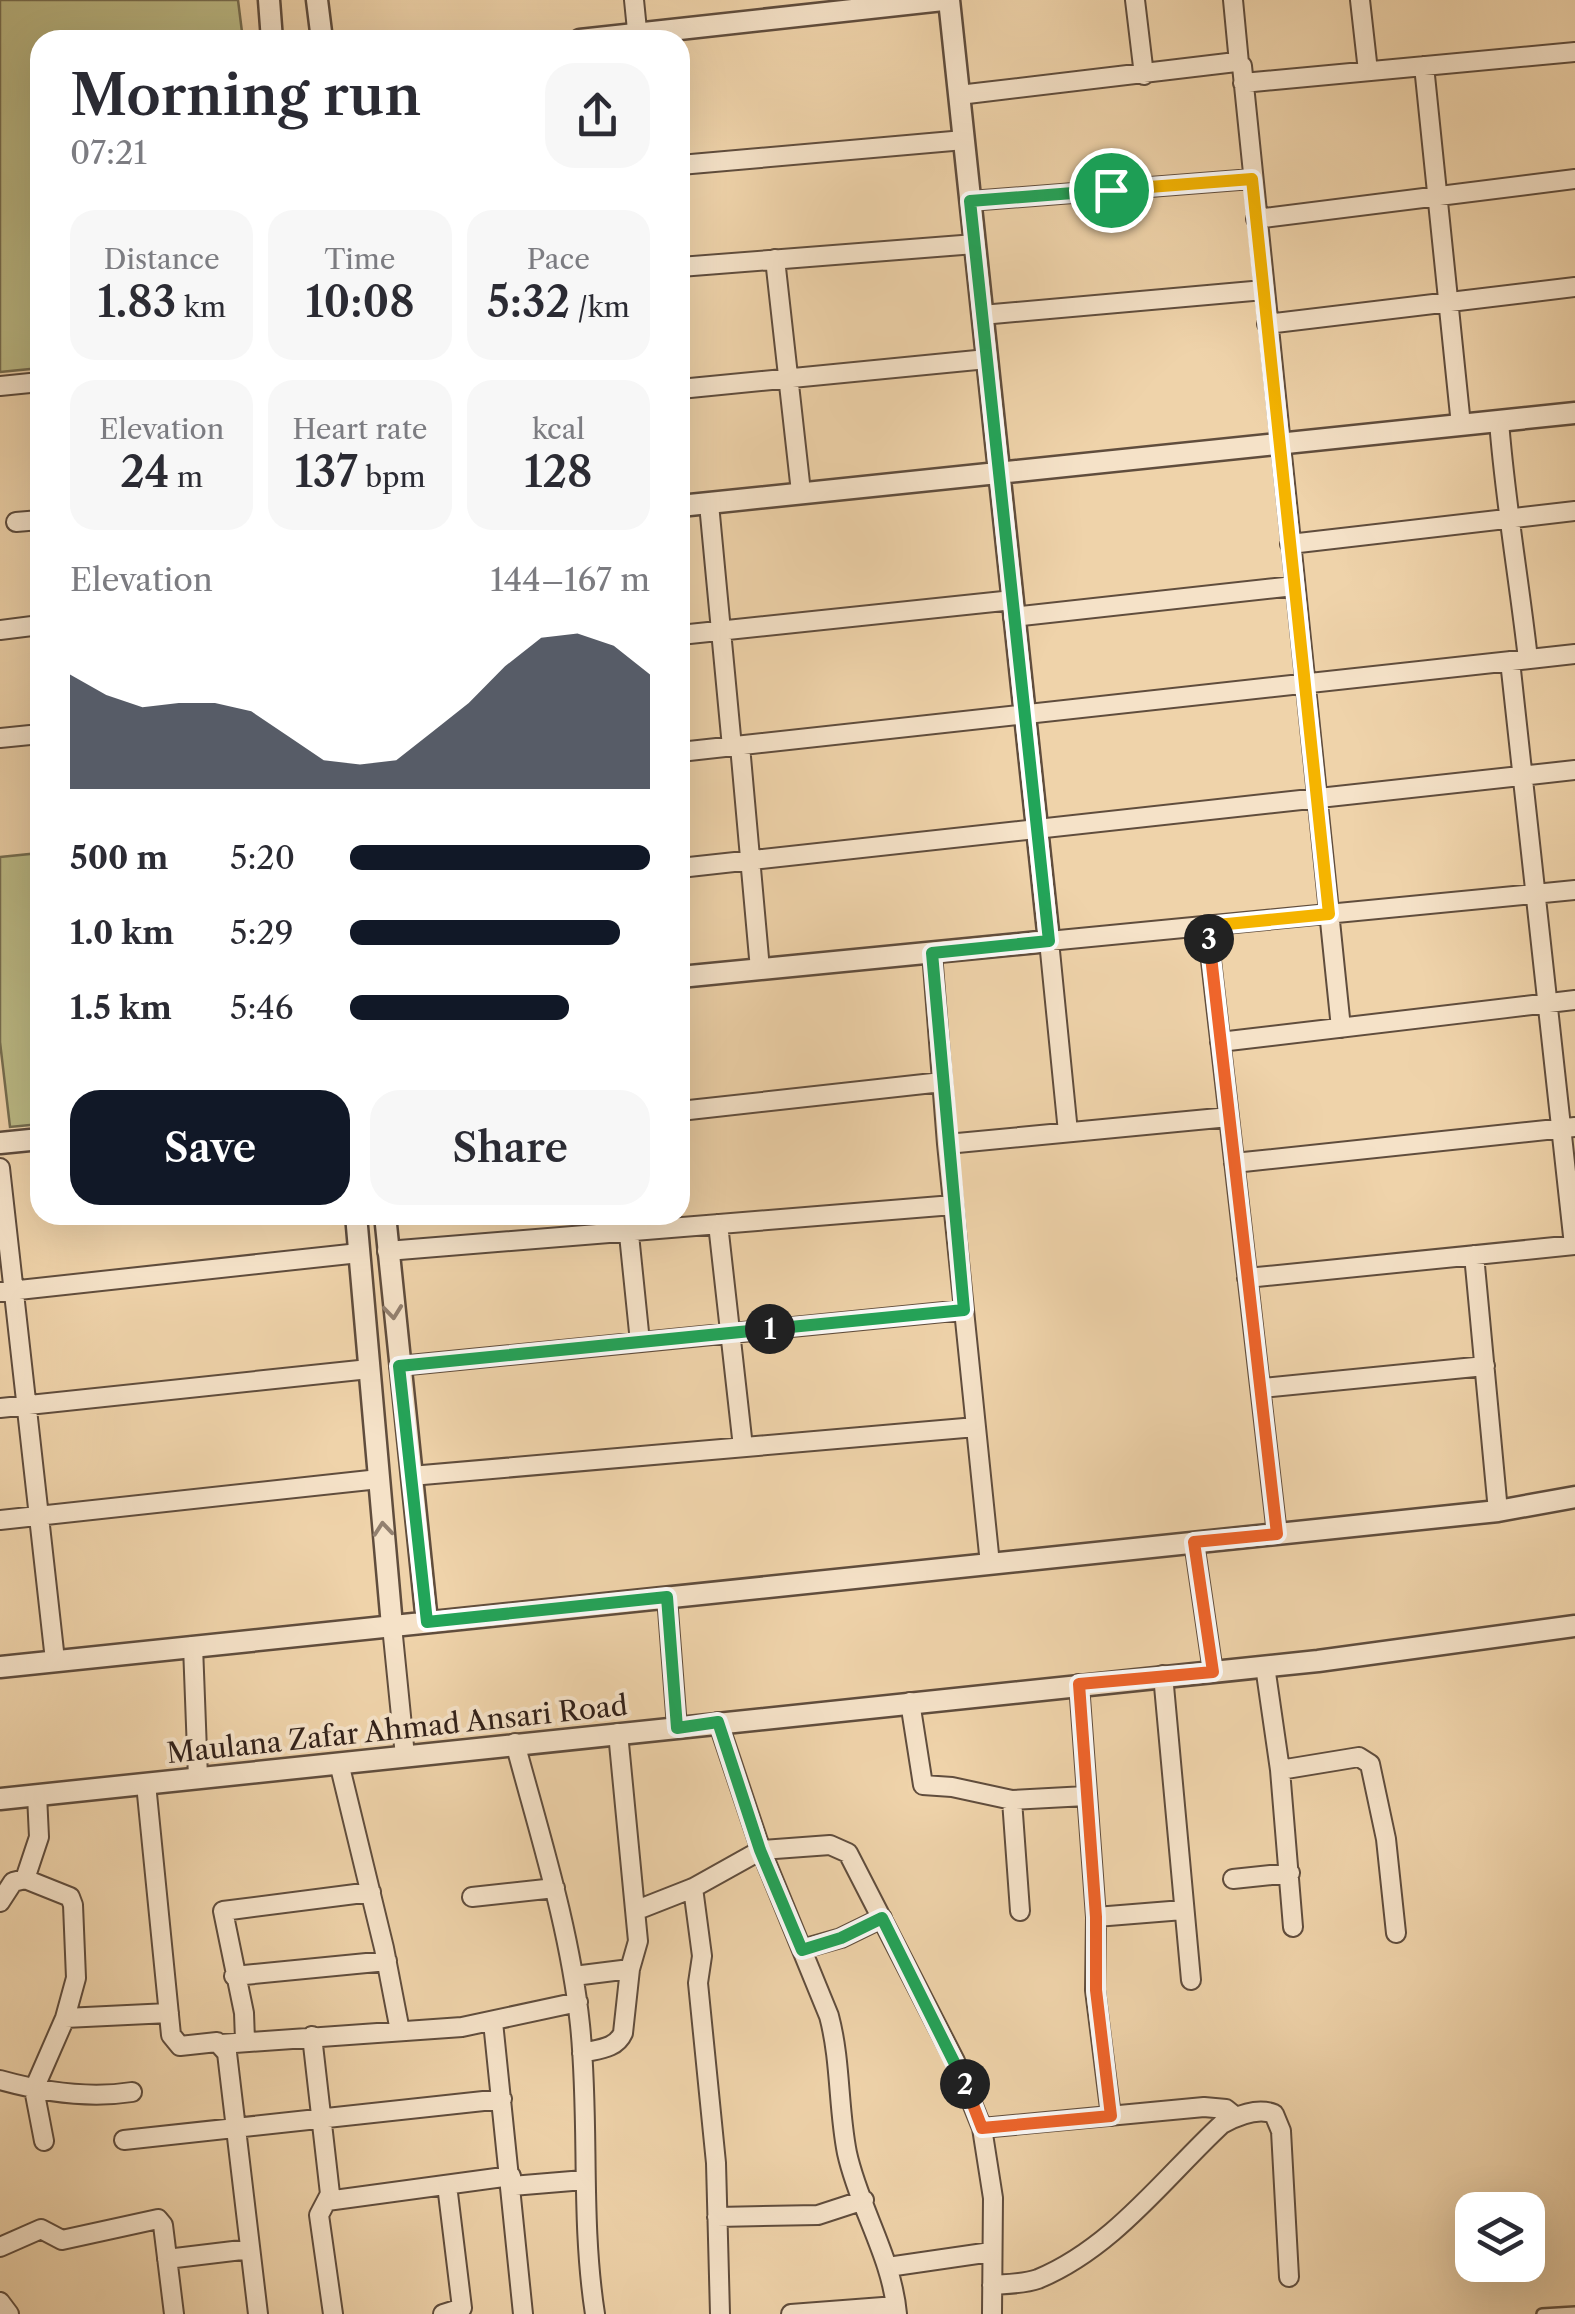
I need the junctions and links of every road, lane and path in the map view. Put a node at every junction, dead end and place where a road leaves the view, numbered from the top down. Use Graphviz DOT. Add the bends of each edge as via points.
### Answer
graph roads {
  1 [pos="269,0"];
  2 [pos="317,0"];
  3 [pos="634,0"];
  4 [pos="946,0"];
  5 [pos="1135,0"];
  6 [pos="1233,0"];
  7 [pos="1360,0"];
  8 [pos="842,6"];
  9 [pos="271,30"];
  10 [pos="321,30"];
  11 [pos="637,30"];
  12 [pos="684,30"];
  13 [pos="1575,52"];
  14 [pos="1240,63"];
  15 [pos="1424,66"];
  16 [pos="1368,71"];
  17 [pos="1144,75"];
  18 [pos="1243,83"];
  19 [pos="960,94"];
  20 [pos="964,140"];
  21 [pos="690,164"];
  22 [pos="1252,179"];
  23 [pos="1575,179"];
  24 [pos="1438,196"];
  25 [pos="970,201"];
  26 [pos="1256,220"];
  27 [pos="975,244"];
  28 [pos="775,260"];
  29 [pos="690,266"];
  30 [pos="1575,287"];
  31 [pos="1264,290"];
  32 [pos="1448,302"];
  33 [pos="982,315"];
  34 [pos="1267,324"];
  35 [pos="987,358"];
  36 [pos="790,378"];
  37 [pos="30,383"];
  38 [pos="0,386"];
  39 [pos="690,388"];
  40 [pos="1575,413"];
  41 [pos="1498,421"];
  42 [pos="1461,425"];
  43 [pos="1280,443"];
  44 [pos="999,472"];
  45 [pos="801,492"];
  46 [pos="709,504"];
  47 [pos="690,505"];
  48 [pos="1575,511"];
  49 [pos="1508,518"];
  50 [pos="30,521"];
  51 [pos="16,522"];
  52 [pos="1290,544"];
  53 [pos="1294,586"];
  54 [pos="1013,608"];
  55 [pos="30,626"];
  56 [pos="0,630"];
  57 [pos="720,631"];
  58 [pos="690,634"];
  59 [pos="1575,654"];
  60 [pos="1519,660"];
  61 [pos="1305,684"];
  62 [pos="1024,714"];
  63 [pos="30,735"];
  64 [pos="0,738"];
  65 [pos="736,746"];
  66 [pos="690,751"];
  67 [pos="1575,770"];
  68 [pos="1522,776"];
  69 [pos="1317,799"];
  70 [pos="1037,829"];
  71 [pos="752,860"];
  72 [pos="690,867"];
  73 [pos="1575,890"];
  74 [pos="1536,894"];
  75 [pos="1329,914"];
  76 [pos="1207,926"];
  77 [pos="1049,941"];
  78 [pos="932,953"];
  79 [pos="760,969"];
  80 [pos="690,976"];
  81 [pos="1575,1000"];
  82 [pos="1548,1004"];
  83 [pos="1341,1028"];
  84 [pos="1220,1042"];
  85 [pos="942,1082"];
  86 [pos="690,1110"];
  87 [pos="1228,1117"];
  88 [pos="1568,1128"];
  89 [pos="1068,1132"];
  90 [pos="30,1140"];
  91 [pos="0,1143"];
  92 [pos="948,1144"];
  93 [pos="1234,1163"];
  94 [pos="0,1168"];
  95 [pos="953,1205"];
  96 [pos="690,1224"];
  97 [pos="718,1224"];
  98 [pos="357,1225"];
  99 [pos="386,1225"];
  100 [pos="611,1225"];
  101 [pos="628,1225"];
  102 [pos="1575,1245"];
  103 [pos="388,1251"];
  104 [pos="359,1253"];
  105 [pos="1474,1255"];
  106 [pos="1248,1278"];
  107 [pos="7,1291"];
  108 [pos="964,1310"];
  109 [pos="728,1334"];
  110 [pos="640,1342"];
  111 [pos="399,1366"];
  112 [pos="1484,1366"];
  113 [pos="369,1368"];
  114 [pos="1262,1388"];
  115 [pos="27,1406"];
  116 [pos="0,1408"];
  117 [pos="976,1427"];
  118 [pos="743,1447"];
  119 [pos="411,1476"];
  120 [pos="379,1479"];
  121 [pos="1575,1497"];
  122 [pos="1498,1511"];
  123 [pos="39,1516"];
  124 [pos="0,1520"];
  125 [pos="1277,1534"];
  126 [pos="1194,1542"];
  127 [pos="990,1564"];
  128 [pos="667,1597"];
  129 [pos="427,1622"];
  130 [pos="392,1626"];
  131 [pos="1575,1626"];
  132 [pos="193,1646"];
  133 [pos="56,1660"];
  134 [pos="0,1666"];
  135 [pos="1265,1666"];
  136 [pos="1213,1672"];
  137 [pos="1163,1675"];
  138 [pos="1079,1684"];
  139 [pos="910,1702"];
  140 [pos="718,1722"];
  141 [pos="677,1728"];
  142 [pos="618,1733"];
  143 [pos="515,1743"];
  144 [pos="405,1756"];
  145 [pos="339,1763"];
  146 [pos="1280,1770"];
  147 [pos="198,1778"];
  148 [pos="146,1784"];
  149 [pos="37,1795"];
  150 [pos="1086,1796"];
  151 [pos="0,1799"];
  152 [pos="1012,1800"];
  153 [pos="760,1850"];
  154 [pos="1290,1873"];
  155 [pos="26,1879"];
  156 [pos="1233,1879"];
  157 [pos="554,1888"];
  158 [pos="693,1888"];
  159 [pos="371,1892"];
  160 [pos="472,1898"];
  161 [pos="0,1902"];
  162 [pos="636,1910"];
  163 [pos="1184,1910"];
  164 [pos="1020,1911"];
  165 [pos="1096,1917"];
  166 [pos="882,1918"];
  167 [pos="1293,1926"];
  168 [pos="1396,1933"];
  169 [pos="802,1950"];
  170 [pos="387,1962"];
  171 [pos="630,1969"];
  172 [pos="234,1976"];
  173 [pos="574,1976"];
  174 [pos="1190,1980"];
  175 [pos="578,2002"];
  176 [pos="169,2013"];
  177 [pos="64,2018"];
  178 [pos="493,2022"];
  179 [pos="400,2031"];
  180 [pos="312,2036"];
  181 [pos="244,2040"];
  182 [pos="221,2044"];
  183 [pos="582,2053"];
  184 [pos="0,2080"];
  185 [pos="34,2090"];
  186 [pos="132,2092"];
  187 [pos="502,2099"];
  188 [pos="1111,2116"];
  189 [pos="1236,2116"];
  190 [pos="321,2117"];
  191 [pos="237,2125"];
  192 [pos="982,2128"];
  193 [pos="124,2140"];
  194 [pos="44,2141"];
  195 [pos="584,2180"];
  196 [pos="511,2181"];
  197 [pos="448,2185"];
  198 [pos="864,2200"];
  199 [pos="328,2201"];
  200 [pos="717,2217"];
  201 [pos="0,2247"];
  202 [pos="250,2249"];
  203 [pos="991,2252"];
  204 [pos="167,2259"];
  205 [pos="888,2267"];
  206 [pos="1289,2276"];
  207 [pos="992,2285"];
  208 [pos="896,2310"];
  209 [pos="466,2311"];
  210 [pos="1575,2312"];
  211 [pos="174,2314"];
  212 [pos="258,2314"];
  213 [pos="333,2314"];
  214 [pos="443,2314"];
  215 [pos="523,2314"];
  216 [pos="595,2314"];
  217 [pos="720,2314"];
  218 [pos="792,2314"];
  219 [pos="992,2314"];
  220 [pos="1542,2314"];
  1 -- 9 [label="street"];
  2 -- 10 [label="street"];
  3 -- 11 [label="street"];
  4 -- 8 [label="street"];
  4 -- 19 [label="street"];
  5 -- 17 [label="street"];
  6 -- 14 [label="street"];
  7 -- 16 [label="street"];
  8 -- 12 [label="street"];
  13 -- 15 [label="street"];
  14 -- 17 [label="street"];
  14 -- 18 [label="street"];
  15 -- 16 [label="street"];
  15 -- 24 [label="street"];
  16 -- 18 [label="street"];
  17 -- 19 [label="street"];
  18 -- 22 [label="street"];
  19 -- 20 [label="street"];
  20 -- 21 [label="street"];
  20 -- 25 [label="street"];
  22 -- 25 [label="street"];
  22 -- 26 [label="street"];
  23 -- 24 [label="street"];
  24 -- 26 [label="street"];
  24 -- 32 [label="street"];
  25 -- 27 [label="street"];
  26 -- 31 [label="street"];
  27 -- 28 [label="street"];
  27 -- 33 [label="street"];
  28 -- 29 [label="street"];
  28 -- 36 [label="street"];
  30 -- 32 [label="street"];
  31 -- 33 [label="street"];
  31 -- 34 [label="street"];
  32 -- 34 [label="street"];
  32 -- 42 [label="street"];
  33 -- 35 [label="street"];
  34 -- 43 [label="street"];
  35 -- 36 [label="street"];
  35 -- 44 [label="street"];
  36 -- 39 [label="street"];
  36 -- 45 [label="street"];
  37 -- 38 [label="street"];
  40 -- 41 [label="street"];
  41 -- 42 [label="street"];
  41 -- 49 [label="street"];
  42 -- 43 [label="street"];
  43 -- 44 [label="street"];
  43 -- 52 [label="street"];
  44 -- 45 [label="street"];
  44 -- 54 [label="street"];
  45 -- 46 [label="street"];
  46 -- 47 [label="street"];
  46 -- 57 [label="street"];
  48 -- 49 [label="street"];
  49 -- 52 [label="street"];
  49 -- 60 [label="street"];
  50 -- 51 [label="street"];
  52 -- 53 [label="street"];
  53 -- 54 [label="street"];
  53 -- 61 [label="street"];
  54 -- 57 [label="street"];
  54 -- 62 [label="street"];
  55 -- 56 [label="street"];
  57 -- 58 [label="street"];
  57 -- 65 [label="street"];
  59 -- 60 [label="street"];
  60 -- 61 [label="street"];
  60 -- 68 [label="street"];
  61 -- 62 [label="street"];
  61 -- 69 [label="street"];
  62 -- 65 [label="street"];
  62 -- 70 [label="street"];
  63 -- 64 [label="street"];
  65 -- 66 [label="street"];
  65 -- 71 [label="street"];
  67 -- 68 [label="street"];
  68 -- 69 [label="street"];
  68 -- 74 [label="street"];
  69 -- 70 [label="street"];
  69 -- 75 [label="street"];
  70 -- 71 [label="street"];
  70 -- 77 [label="street"];
  71 -- 72 [label="street"];
  71 -- 79 [label="street"];
  73 -- 74 [label="street"];
  74 -- 75 [label="street"];
  74 -- 82 [label="street"];
  75 -- 76 [label="street"];
  75 -- 83 [label="street"];
  76 -- 77 [label="street"];
  76 -- 84 [label="street"];
  77 -- 78 [label="street"];
  77 -- 89 [label="street"];
  78 -- 79 [label="street"];
  78 -- 85 [label="street"];
  79 -- 80 [label="street"];
  81 -- 82 [label="street"];
  82 -- 83 [label="street"];
  82 -- 88 [label="street"];
  83 -- 84 [label="street"];
  84 -- 87 [label="street"];
  85 -- 86 [label="street"];
  85 -- 92 [label="street"];
  87 -- 89 [label="street"];
  87 -- 93 [label="street"];
  88 -- 93 [label="street"];
  88 -- 102 [label="street"];
  89 -- 92 [label="street"];
  90 -- 91 [label="street"];
  92 -- 95 [label="street"];
  93 -- 106 [label="street"];
  94 -- 107 [label="street"];
  95 -- 97 [label="street"];
  95 -- 108 [label="street"];
  96 -- 97 [label="street"];
  97 -- 109 [label="street"];
  98 -- 104 [label="street"];
  99 -- 103 [label="street"];
  100 -- 103 [label="street"];
  101 -- 110 [label="street"];
  102 -- 105 [label="street"];
  103 -- 111 [label="street, one-way"];
  104 -- 107 [label="street"];
  104 -- 113 [label="street"];
  105 -- 106 [label="street"];
  105 -- 112 [label="street"];
  106 -- 114 [label="street"];
  107 -- 115 [label="street"];
  108 -- 109 [label="street"];
  108 -- 117 [label="street"];
  109 -- 110 [label="street"];
  109 -- 118 [label="street"];
  110 -- 111 [label="street"];
  111 -- 119 [label="street"];
  112 -- 114 [label="street"];
  112 -- 122 [label="street"];
  113 -- 115 [label="street"];
  113 -- 120 [label="street"];
  114 -- 125 [label="street"];
  115 -- 116 [label="street"];
  115 -- 123 [label="street"];
  117 -- 118 [label="street"];
  117 -- 127 [label="street"];
  118 -- 119 [label="street"];
  119 -- 129 [label="street"];
  120 -- 123 [label="street"];
  130 -- 120 [label="street, one-way"];
  121 -- 122 [label="street"];
  122 -- 125 [label="street"];
  123 -- 124 [label="street"];
  123 -- 133 [label="street"];
  125 -- 126 [label="street"];
  126 -- 127 [label="street"];
  126 -- 136 [label="street"];
  127 -- 128 [label="street"];
  128 -- 129 [label="street"];
  128 -- 141 [label="street"];
  129 -- 130 [label="street"];
  130 -- 132 [label="street"];
  130 -- 144 [label="street"];
  131 -- 135 [label="street, Maulana Zafar Ahmad Ansari Road"];
  132 -- 133 [label="street"];
  132 -- 147 [label="street"];
  133 -- 134 [label="street"];
  135 -- 136 [label="street, Maulana Zafar Ahmad Ansari Road"];
  135 -- 146 [label="street"];
  136 -- 137 [label="street, Maulana Zafar Ahmad Ansari Road"];
  137 -- 138 [label="street, Maulana Zafar Ahmad Ansari Road"];
  137 -- 163 [label="street"];
  138 -- 139 [label="street, Maulana Zafar Ahmad Ansari Road"];
  138 -- 150 [label="street"];
  139 -- 140 [label="street, Maulana Zafar Ahmad Ansari Road"];
  139 -- 152 [label="street" via="923,1785"];
  140 -- 141 [label="street, Maulana Zafar Ahmad Ansari Road"];
  140 -- 153 [label="street"];
  141 -- 142 [label="street, Maulana Zafar Ahmad Ansari Road"];
  142 -- 143 [label="street, Maulana Zafar Ahmad Ansari Road"];
  142 -- 162 [label="street"];
  143 -- 144 [label="street, Maulana Zafar Ahmad Ansari Road"];
  143 -- 157 [label="street"];
  144 -- 145 [label="street, Maulana Zafar Ahmad Ansari Road"];
  145 -- 147 [label="street, Maulana Zafar Ahmad Ansari Road"];
  145 -- 159 [label="street"];
  146 -- 154 [label="street"];
  146 -- 168 [label="street" via="1359,1758 1370,1764"];
  147 -- 148 [label="street, Maulana Zafar Ahmad Ansari Road"];
  148 -- 149 [label="street, Maulana Zafar Ahmad Ansari Road"];
  148 -- 176 [label="street"];
  149 -- 151 [label="street, Maulana Zafar Ahmad Ansari Road"];
  149 -- 155 [label="street" via="39,1837"];
  150 -- 152 [label="street"];
  150 -- 165 [label="street"];
  152 -- 164 [label="street"];
  153 -- 158 [label="street"];
  153 -- 166 [label="street" via="839,1846"];
  153 -- 169 [label="street"];
  154 -- 156 [label="street"];
  154 -- 167 [label="street"];
  155 -- 161 [label="street" via="13,1882"];
  155 -- 177 [label="street" via="72,1900 77,1969"];
  157 -- 160 [label="street"];
  157 -- 173 [label="street"];
  158 -- 162 [label="street"];
  158 -- 200 [label="street"];
  159 -- 170 [label="street"];
  159 -- 172 [label="street" via="223,1911"];
  162 -- 171 [label="street" via="638,1941"];
  163 -- 165 [label="street"];
  163 -- 174 [label="street"];
  165 -- 188 [label="street" via="1096,1990"];
  166 -- 169 [label="street"];
  166 -- 192 [label="street" via="956,2061"];
  169 -- 198 [label="street" via="835,2038 846,2149"];
  170 -- 172 [label="street"];
  170 -- 179 [label="street"];
  171 -- 173 [label="street"];
  171 -- 183 [label="street" via="620,2041"];
  172 -- 181 [label="street"];
  173 -- 175 [label="street"];
  175 -- 178 [label="street"];
  175 -- 183 [label="street"];
  176 -- 177 [label="street"];
  176 -- 182 [label="street" via="176,2044"];
  177 -- 185 [label="street"];
  178 -- 179 [label="street"];
  178 -- 187 [label="street"];
  179 -- 180 [label="street"];
  180 -- 181 [label="street"];
  180 -- 190 [label="street"];
  181 -- 182 [label="street"];
  182 -- 191 [label="street"];
  183 -- 195 [label="street"];
  184 -- 185 [label="street"];
  185 -- 186 [label="street"];
  185 -- 194 [label="street"];
  187 -- 190 [label="street"];
  187 -- 196 [label="street"];
  188 -- 189 [label="street" via="1204,2107"];
  188 -- 192 [label="street"];
  189 -- 206 [label="street" via="1268,2111 1279,2122"];
  189 -- 207 [label="street" via="1132,2216 1078,2256 1038,2279"];
  190 -- 191 [label="street"];
  190 -- 199 [label="street"];
  191 -- 193 [label="street"];
  191 -- 202 [label="street"];
  192 -- 203 [label="street" via="993,2198"];
  195 -- 196 [label="street"];
  195 -- 216 [label="street"];
  196 -- 197 [label="street"];
  196 -- 215 [label="street"];
  197 -- 199 [label="street"];
  197 -- 209 [label="street"];
  198 -- 200 [label="street" via="818,2215"];
  198 -- 205 [label="street"];
  199 -- 213 [label="street" via="319,2215"];
  200 -- 217 [label="street"];
  201 -- 204 [label="street" via="34,2230 62,2240 158,2219"];
  202 -- 204 [label="street"];
  202 -- 212 [label="street"];
  203 -- 205 [label="street"];
  203 -- 207 [label="street"];
  204 -- 211 [label="street"];
  205 -- 208 [label="street"];
  207 -- 219 [label="street"];
  208 -- 218 [label="street"];
  209 -- 214 [label="street"];
  210 -- 220 [label="lane"];
}
